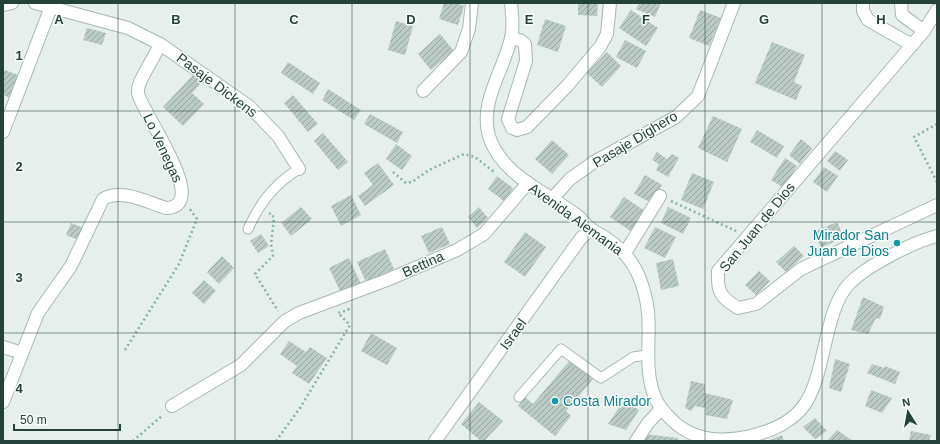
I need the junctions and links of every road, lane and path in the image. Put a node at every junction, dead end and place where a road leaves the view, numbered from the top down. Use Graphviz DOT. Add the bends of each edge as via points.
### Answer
graph roads {
  1 [pos="12,3"];
  2 [pos="35,3"];
  3 [pos="472,3"];
  4 [pos="511,3"];
  5 [pos="610,3"];
  6 [pos="734,3"];
  7 [pos="863,3"];
  8 [pos="901,3"];
  9 [pos="3,5"];
  10 [pos="51,7"];
  11 [pos="937,10"];
  12 [pos="924,31"];
  13 [pos="511,38"];
  14 [pos="160,44"];
  15 [pos="912,44"];
  16 [pos="423,91"];
  17 [pos="937,124"];
  18 [pos="3,132"];
  19 [pos="506,163"];
  20 [pos="299,169"];
  21 [pos="393,172"];
  22 [pos="937,182"];
  23 [pos="527,184"];
  24 [pos="182,196"];
  25 [pos="660,196"];
  26 [pos="552,200"];
  27 [pos="937,205"];
  28 [pos="256,210"];
  29 [pos="591,228"];
  30 [pos="248,229"];
  31 [pos="937,236"];
  32 [pos="747,237"];
  33 [pos="625,253"];
  34 [pos="356,292"];
  35 [pos="272,302"];
  36 [pos="3,347"];
  37 [pos="125,350"];
  38 [pos="22,353"];
  39 [pos="647,355"];
  40 [pos="519,397"];
  41 [pos="3,402"];
  42 [pos="172,406"];
  43 [pos="661,409"];
  44 [pos="133,441"];
  45 [pos="276,441"];
  46 [pos="435,441"];
  47 [pos="636,441"];
  1 -- 9 [label="street"];
  2 -- 10 [label="street"];
  3 -- 16 [label="street" via="469,29 461,52"];
  4 -- 13 [label="street, Avenida Alemania"];
  5 -- 13 [label="street" via="607,34 600,47 527,127 519,130 510,127 508,119 527,53 525,44"];
  6 -- 26 [label="street, Pasaje Dighero" via="698,96 676,117 594,162 570,179"];
  7 -- 15 [label="street" via="863,11 868,20"];
  8 -- 12 [label="street" via="902,15"];
  10 -- 14 [label="street" via="128,28"];
  10 -- 18 [label="street"];
  11 -- 12 [label="street, San Juan de Dios"];
  12 -- 15 [label="street, San Juan de Dios"];
  13 -- 19 [label="street, Avenida Alemania" via="492,90 487,116 489,136"];
  14 -- 20 [label="street, Pasaje Dickens" via="250,108 278,136"];
  14 -- 24 [label="street, Lo Venegas" via="140,83 138,94 175,168 182,187"];
  15 -- 32 [label="street, San Juan de Dios"];
  17 -- 22 [label="path" via="914,137"];
  19 -- 21 [label="path" via="493,171 475,157 464,154 429,170 412,182 406,183"];
  19 -- 23 [label="street, Avenida Alemania"];
  20 -- 28 [label="lane" via="284,178"];
  23 -- 26 [label="street, Avenida Alemania"];
  23 -- 34 [label="street, Bettina" via="484,234 457,250"];
  24 -- 37 [label="path" via="197,219 180,264"];
  24 -- 38 [label="street, Lo Venegas" via="171,208 122,195 112,195 103,199 71,266 38,313"];
  25 -- 32 [label="path"];
  25 -- 33 [label="street"];
  26 -- 29 [label="street, Avenida Alemania"];
  27 -- 32 [label="street, San Juan de Dios" via="801,269 756,304 738,308 724,300 718,287 718,271"];
  28 -- 30 [label="lane"];
  28 -- 35 [label="path" via="263,217 271,213 274,218 271,244 274,256 255,274"];
  29 -- 33 [label="street, Avenida Alemania"];
  29 -- 46 [label="street, Israel" via="581,238"];
  31 -- 43 [label="street, Avenida Alemania" via="899,252 863,272 847,285 837,305 813,390 800,412 783,424 748,437 716,440 702,438 682,429"];
  33 -- 39 [label="street, Avenida Alemania" via="641,280 646,297"];
  34 -- 42 [label="street, Bettina" via="299,313 285,321 241,365"];
  34 -- 45 [label="path" via="348,310 338,313 350,325 300,408"];
  36 -- 38 [label="street"];
  38 -- 41 [label="street, Lo Venegas"];
  39 -- 40 [label="lane" via="633,357 601,378 561,349"];
  39 -- 43 [label="street, Avenida Alemania" via="651,387"];
  42 -- 44 [label="path"];
  43 -- 47 [label="street"];
}
